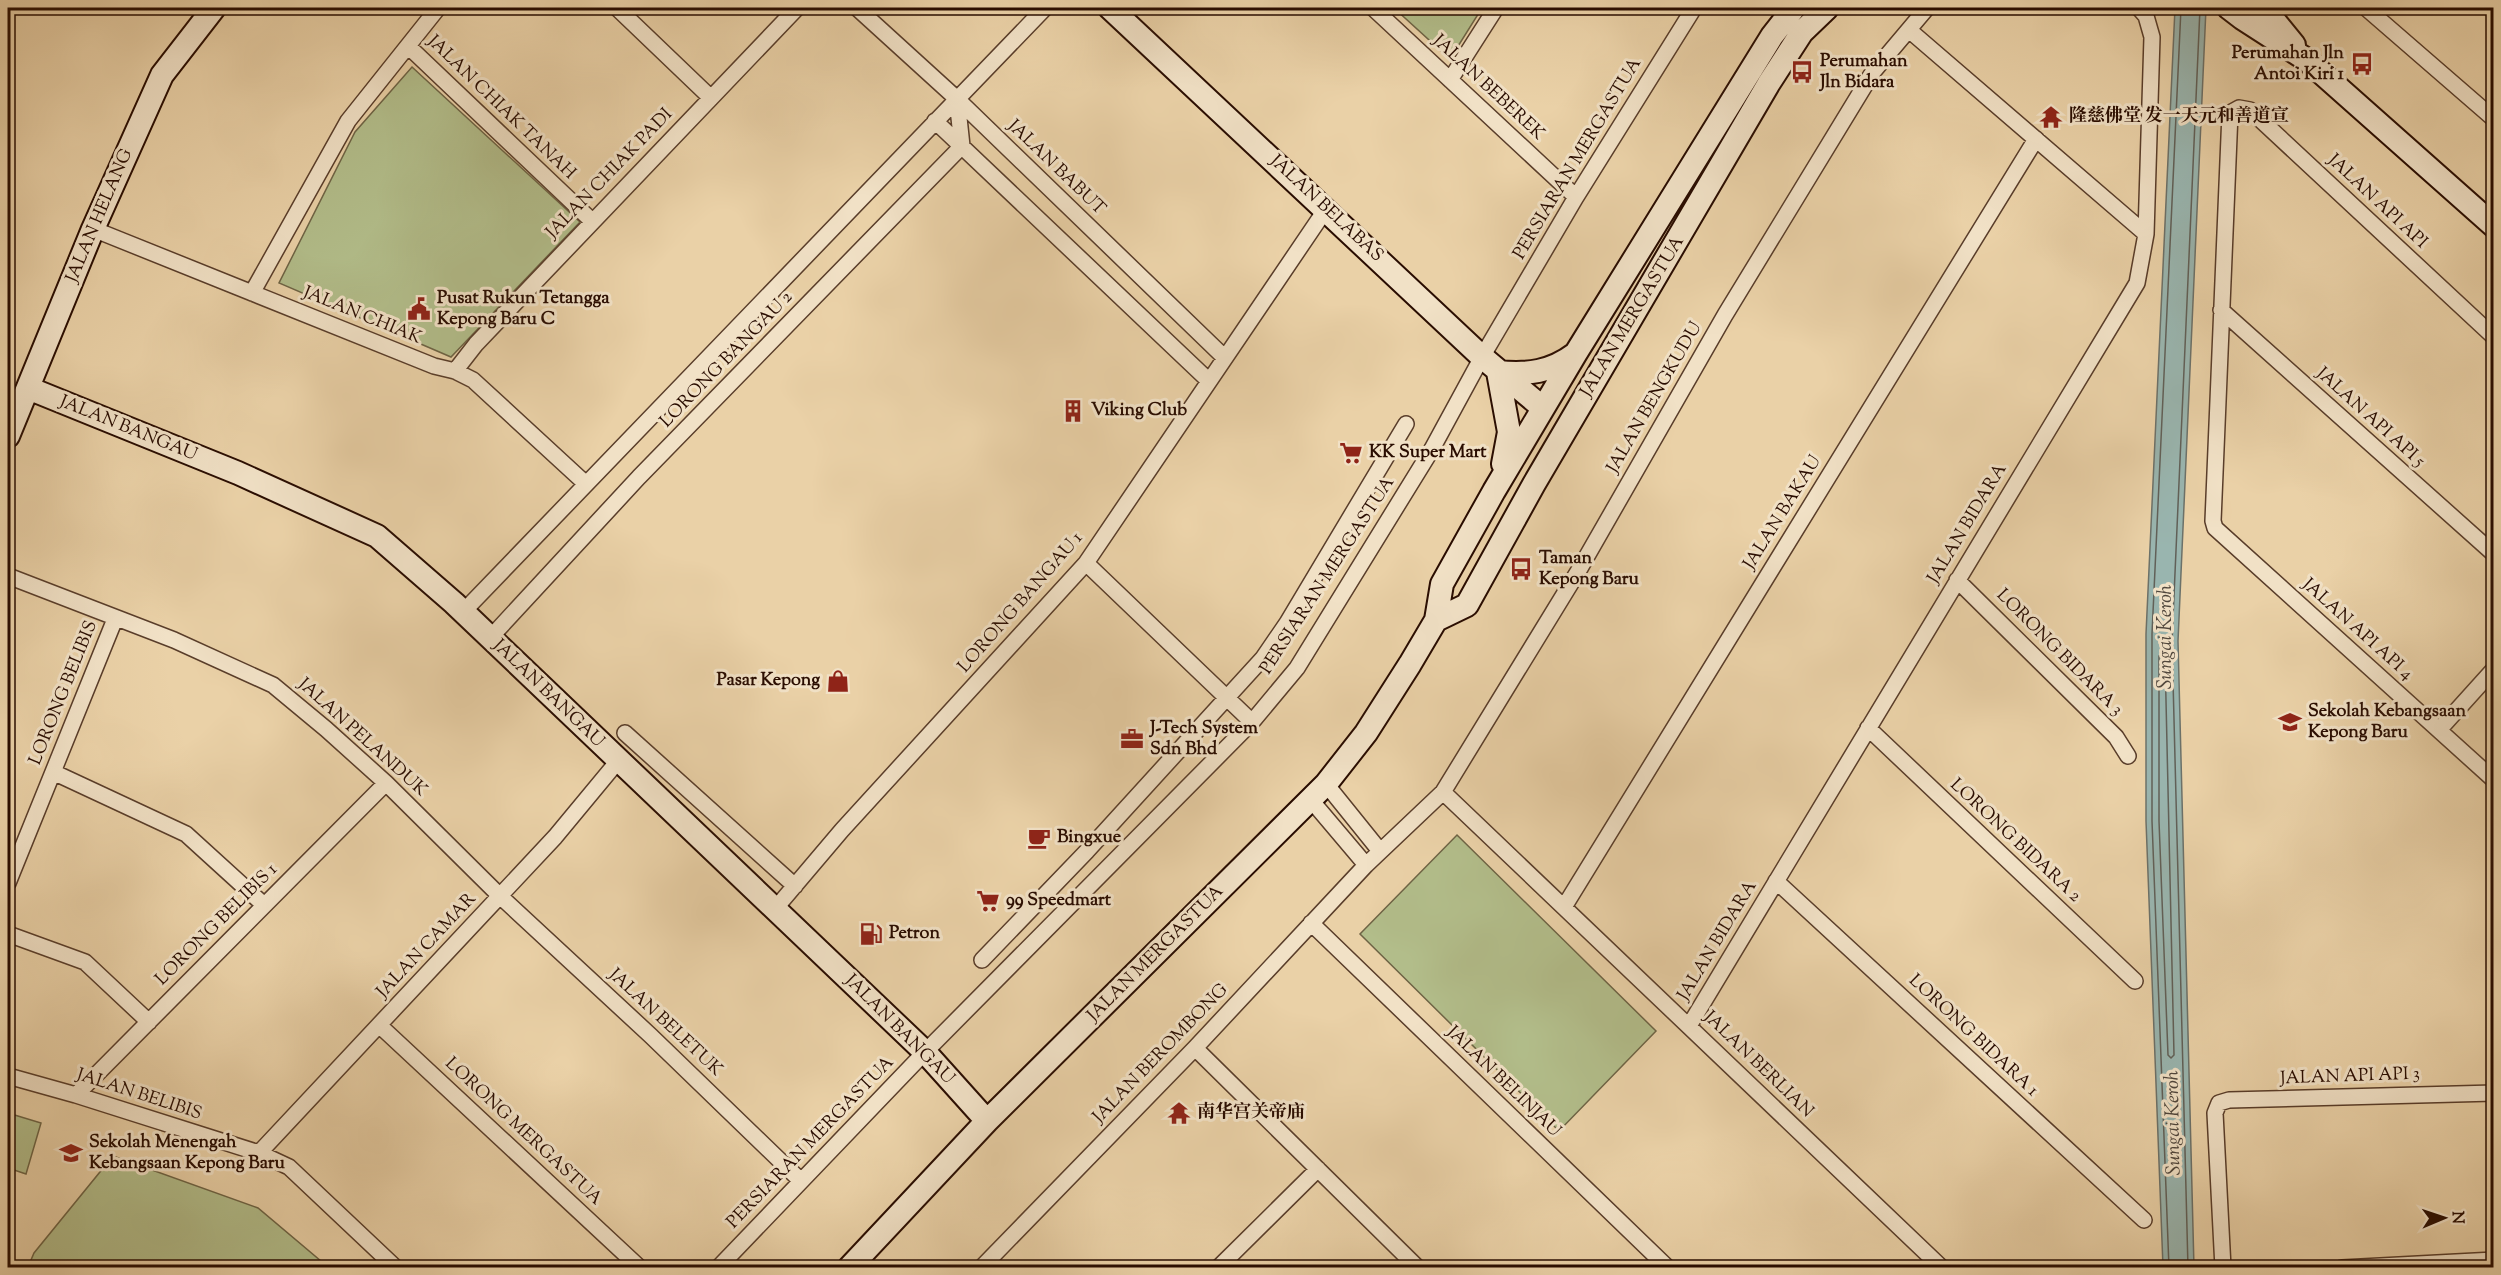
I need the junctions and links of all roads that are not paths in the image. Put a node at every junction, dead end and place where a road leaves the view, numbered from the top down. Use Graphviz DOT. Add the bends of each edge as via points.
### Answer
graph roads {
  1 [pos="214,8"];
  2 [pos="438,8"];
  3 [pos="617,8"];
  4 [pos="797,8"];
  5 [pos="857,8"];
  6 [pos="1044,8"];
  7 [pos="1110,8"];
  8 [pos="1373,8"];
  9 [pos="1496,8"];
  10 [pos="1694,8"];
  11 [pos="1794,8"];
  12 [pos="1827,8"];
  13 [pos="1928,8"];
  14 [pos="2139,8"];
  15 [pos="2264,8"];
  16 [pos="2366,8"];
  17 [pos="2235,13"];
  18 [pos="1909,30"];
  19 [pos="409,47"];
  20 [pos="2307,60"];
  21 [pos="1450,80"];
  22 [pos="711,98"];
  23 [pos="957,99"];
  24 [pos="2493,119"];
  25 [pos="935,121"];
  26 [pos="2036,139"];
  27 [pos="962,146"];
  28 [pos="1576,197"];
  29 [pos="1326,208"];
  30 [pos="592,221"];
  31 [pos="2493,226"];
  32 [pos="93,229"];
  33 [pos="2146,234"];
  34 [pos="252,293"];
  35 [pos="2221,310"];
  36 [pos="2493,337"];
  37 [pos="1576,353"];
  38 [pos="1225,358"];
  39 [pos="1490,364"];
  40 [pos="455,371"];
  41 [pos="1209,381"];
  42 [pos="28,388"];
  43 [pos="1588,392"];
  44 [pos="1543,408"];
  45 [pos="1406,424"];
  46 [pos="8,436"];
  47 [pos="586,484"];
  48 [pos="1534,484"];
  49 [pos="1494,491"];
  50 [pos="2493,554"];
  51 [pos="1086,563"];
  52 [pos="8,576"];
  53 [pos="1958,580"];
  54 [pos="463,612"];
  55 [pos="115,619"];
  56 [pos="1436,620"];
  57 [pos="490,639"];
  58 [pos="2493,669"];
  59 [pos="1228,699"];
  60 [pos="1252,722"];
  61 [pos="1868,728"];
  62 [pos="2439,730"];
  63 [pos="625,733"];
  64 [pos="2128,756"];
  65 [pos="618,761"];
  66 [pos="52,772"];
  67 [pos="2493,780"];
  68 [pos="386,783"];
  69 [pos="1319,792"];
  70 [pos="1443,792"];
  71 [pos="1380,851"];
  72 [pos="1366,865"];
  73 [pos="1776,881"];
  74 [pos="8,883"];
  75 [pos="795,886"];
  76 [pos="500,896"];
  77 [pos="264,905"];
  78 [pos="1564,907"];
  79 [pos="775,909"];
  80 [pos="1311,923"];
  81 [pos="8,934"];
  82 [pos="982,960"];
  83 [pos="2135,981"];
  84 [pos="149,1022"];
  85 [pos="379,1025"];
  86 [pos="1689,1026"];
  87 [pos="1195,1048"];
  88 [pos="925,1052"];
  89 [pos="8,1076"];
  90 [pos="2493,1093"];
  91 [pos="76,1095"];
  92 [pos="987,1121"];
  93 [pos="259,1153"];
  94 [pos="1318,1169"];
  95 [pos="801,1181"];
  96 [pos="2144,1220"];
  97 [pos="2493,1260"];
  98 [pos="396,1268"];
  99 [pos="640,1268"];
  100 [pos="718,1268"];
  101 [pos="849,1268"];
  102 [pos="981,1268"];
  103 [pos="1218,1268"];
  104 [pos="1418,1268"];
  105 [pos="1668,1268"];
  106 [pos="1942,1268"];
  107 [pos="2223,1268"];
  108 [pos="2342,1268"];
  1 -- 32 [label="street, JALAN HELANG" via="162,75"];
  2 -- 19 [label="street"];
  3 -- 22 [label="street"];
  4 -- 22 [label="street, JALAN CHIAK PADI"];
  5 -- 23 [label="street, JALAN BABUT"];
  6 -- 23 [label="street, LORONG BANGAU 2"];
  7 -- 29 [label="street, JALAN BELABAS"];
  8 -- 21 [label="street, JALAN BEBEREK"];
  9 -- 21 [label="street"];
  10 -- 28 [label="street, PERSIARAN MERGASTUA"];
  11 -- 37 [label="street, JALAN MERGASTUA" via="1772,36"];
  12 -- 43 [label="street, JALAN MERGASTUA" via="1802,32 1769,82"];
  13 -- 18 [label="street"];
  14 -- 33 [label="street, JALAN BIDARA" via="2146,16 2152,38"];
  15 -- 20 [label="street"];
  16 -- 24 [label="street"];
  17 -- 20 [label="street"];
  18 -- 26 [label="street"];
  18 -- 70 [label="street, JALAN BENGKUDU" via="1873,72 1725,315 1580,570"];
  19 -- 30 [label="street, JALAN CHIAK TANAH"];
  19 -- 34 [label="street" via="348,121"];
  20 -- 31 [label="street"];
  21 -- 28 [label="street, JALAN BEBEREK"];
  22 -- 30 [label="street, JALAN CHIAK PADI"];
  23 -- 25 [label="street, LORONG BANGAU 2"];
  23 -- 27 [label="street"];
  23 -- 38 [label="street, JALAN BABUT"];
  25 -- 27 [label="street"];
  25 -- 47 [label="street, LORONG BANGAU 2"];
  26 -- 33 [label="street"];
  26 -- 78 [label="street, JALAN BAKAU"];
  27 -- 41 [label="street"];
  27 -- 57 [label="street, LORONG BANGAU 2" via="639,477"];
  28 -- 39 [label="street, PERSIARAN MERGASTUA"];
  29 -- 38 [label="street, LORONG BANGAU 1"];
  29 -- 39 [label="street, JALAN BELABAS"];
  30 -- 40 [label="street, JALAN CHIAK PADI"];
  32 -- 34 [label="street, JALAN CHIAK"];
  32 -- 42 [label="street, JALAN HELANG"];
  33 -- 53 [label="street, JALAN BIDARA" via="2136,283"];
  34 -- 40 [label="street, JALAN CHIAK"];
  35 -- 36 [label="street, JALAN API API" via="2230,113 2240,108 2250,110"];
  35 -- 50 [label="street, JALAN API API 5"];
  35 -- 62 [label="street, JALAN API API 4" via="2213,521 2220,534"];
  37 -- 39 [label="street" via="1537,372 1521,374"];
  37 -- 44 [label="street, JALAN MERGASTUA"];
  38 -- 41 [label="street, LORONG BANGAU 1"];
  39 -- 44 [label="street, JALAN BELABAS"];
  39 -- 49 [label="street" via="1509,432"];
  39 -- 60 [label="street, PERSIARAN MERGASTUA" via="1432,449 1297,668"];
  40 -- 47 [label="street, JALAN CHIAK" via="473,380"];
  41 -- 51 [label="street, LORONG BANGAU 1"];
  42 -- 46 [label="street, JALAN HELANG"];
  42 -- 54 [label="street, JALAN BANGAU" via="238,474 376,536"];
  43 -- 44 [label="street" via="1572,402"];
  43 -- 48 [label="street, JALAN MERGASTUA"];
  44 -- 48 [label="street" via="1544,436"];
  44 -- 49 [label="street, JALAN MERGASTUA"];
  45 -- 59 [label="street" via="1287,623"];
  47 -- 54 [label="street, LORONG BANGAU 2"];
  48 -- 56 [label="street, JALAN MERGASTUA" via="1467,605"];
  49 -- 56 [label="street, JALAN MERGASTUA" via="1442,584"];
  51 -- 59 [label="street"];
  51 -- 75 [label="street, LORONG BANGAU 1"];
  52 -- 55 [label="street, JALAN PELANDUK"];
  53 -- 61 [label="street, JALAN BIDARA"];
  53 -- 64 [label="street, LORONG BIDARA 3" via="2116,737"];
  54 -- 57 [label="street, JALAN BANGAU"];
  55 -- 66 [label="street, LORONG BELIBIS"];
  55 -- 68 [label="street, JALAN PELANDUK" via="174,640 273,685"];
  56 -- 69 [label="street, JALAN MERGASTUA" via="1366,734"];
  57 -- 65 [label="street, JALAN BANGAU"];
  58 -- 62 [label="street"];
  59 -- 60 [label="street"];
  59 -- 82 [label="street"];
  60 -- 88 [label="street, PERSIARAN MERGASTUA"];
  61 -- 73 [label="street, JALAN BIDARA"];
  61 -- 83 [label="street, LORONG BIDARA 2"];
  62 -- 67 [label="street, JALAN API API 4"];
  63 -- 75 [label="street"];
  65 -- 76 [label="street, JALAN CAMAR"];
  65 -- 79 [label="street, JALAN BANGAU"];
  66 -- 74 [label="street, LORONG BELIBIS"];
  66 -- 77 [label="street" via="186,834"];
  68 -- 76 [label="street, JALAN PELANDUK"];
  68 -- 77 [label="street, LORONG BELIBIS 1"];
  69 -- 71 [label="street"];
  69 -- 72 [label="street"];
  69 -- 92 [label="street, JALAN MERGASTUA"];
  70 -- 71 [label="street, JALAN BEROMBONG"];
  70 -- 78 [label="street, JALAN BERLIAN"];
  71 -- 72 [label="street, JALAN BEROMBONG"];
  72 -- 80 [label="street, JALAN BEROMBONG"];
  73 -- 86 [label="street, JALAN BIDARA"];
  73 -- 96 [label="street, LORONG BIDARA 1"];
  75 -- 79 [label="street, LORONG BANGAU 1"];
  76 -- 85 [label="street, JALAN CAMAR"];
  76 -- 95 [label="street, JALAN BELETUK"];
  77 -- 84 [label="street, LORONG BELIBIS 1"];
  78 -- 86 [label="street, JALAN BERLIAN"];
  79 -- 88 [label="street, JALAN BANGAU"];
  80 -- 87 [label="street, JALAN BEROMBONG"];
  80 -- 105 [label="street, JALAN BELINJAU"];
  81 -- 84 [label="street" via="86,962"];
  84 -- 91 [label="street, LORONG BELIBIS 1"];
  85 -- 93 [label="street, JALAN CAMAR"];
  85 -- 99 [label="street, LORONG MERGASTUA"];
  86 -- 106 [label="street, JALAN BERLIAN"];
  87 -- 94 [label="street"];
  87 -- 102 [label="street, JALAN BEROMBONG"];
  88 -- 92 [label="street, JALAN BANGAU"];
  88 -- 95 [label="street, PERSIARAN MERGASTUA"];
  89 -- 91 [label="street, JALAN BELIBIS"];
  90 -- 107 [label="street, JALAN API API 3" via="2229,1100 2219,1104 2215,1113"];
  91 -- 93 [label="street, JALAN BELIBIS"];
  92 -- 101 [label="street, JALAN MERGASTUA"];
  93 -- 98 [label="street, JALAN BELIBIS" via="289,1167"];
  94 -- 103 [label="street"];
  94 -- 104 [label="street"];
  95 -- 100 [label="street, PERSIARAN MERGASTUA"];
  97 -- 108 [label="street"];
}
